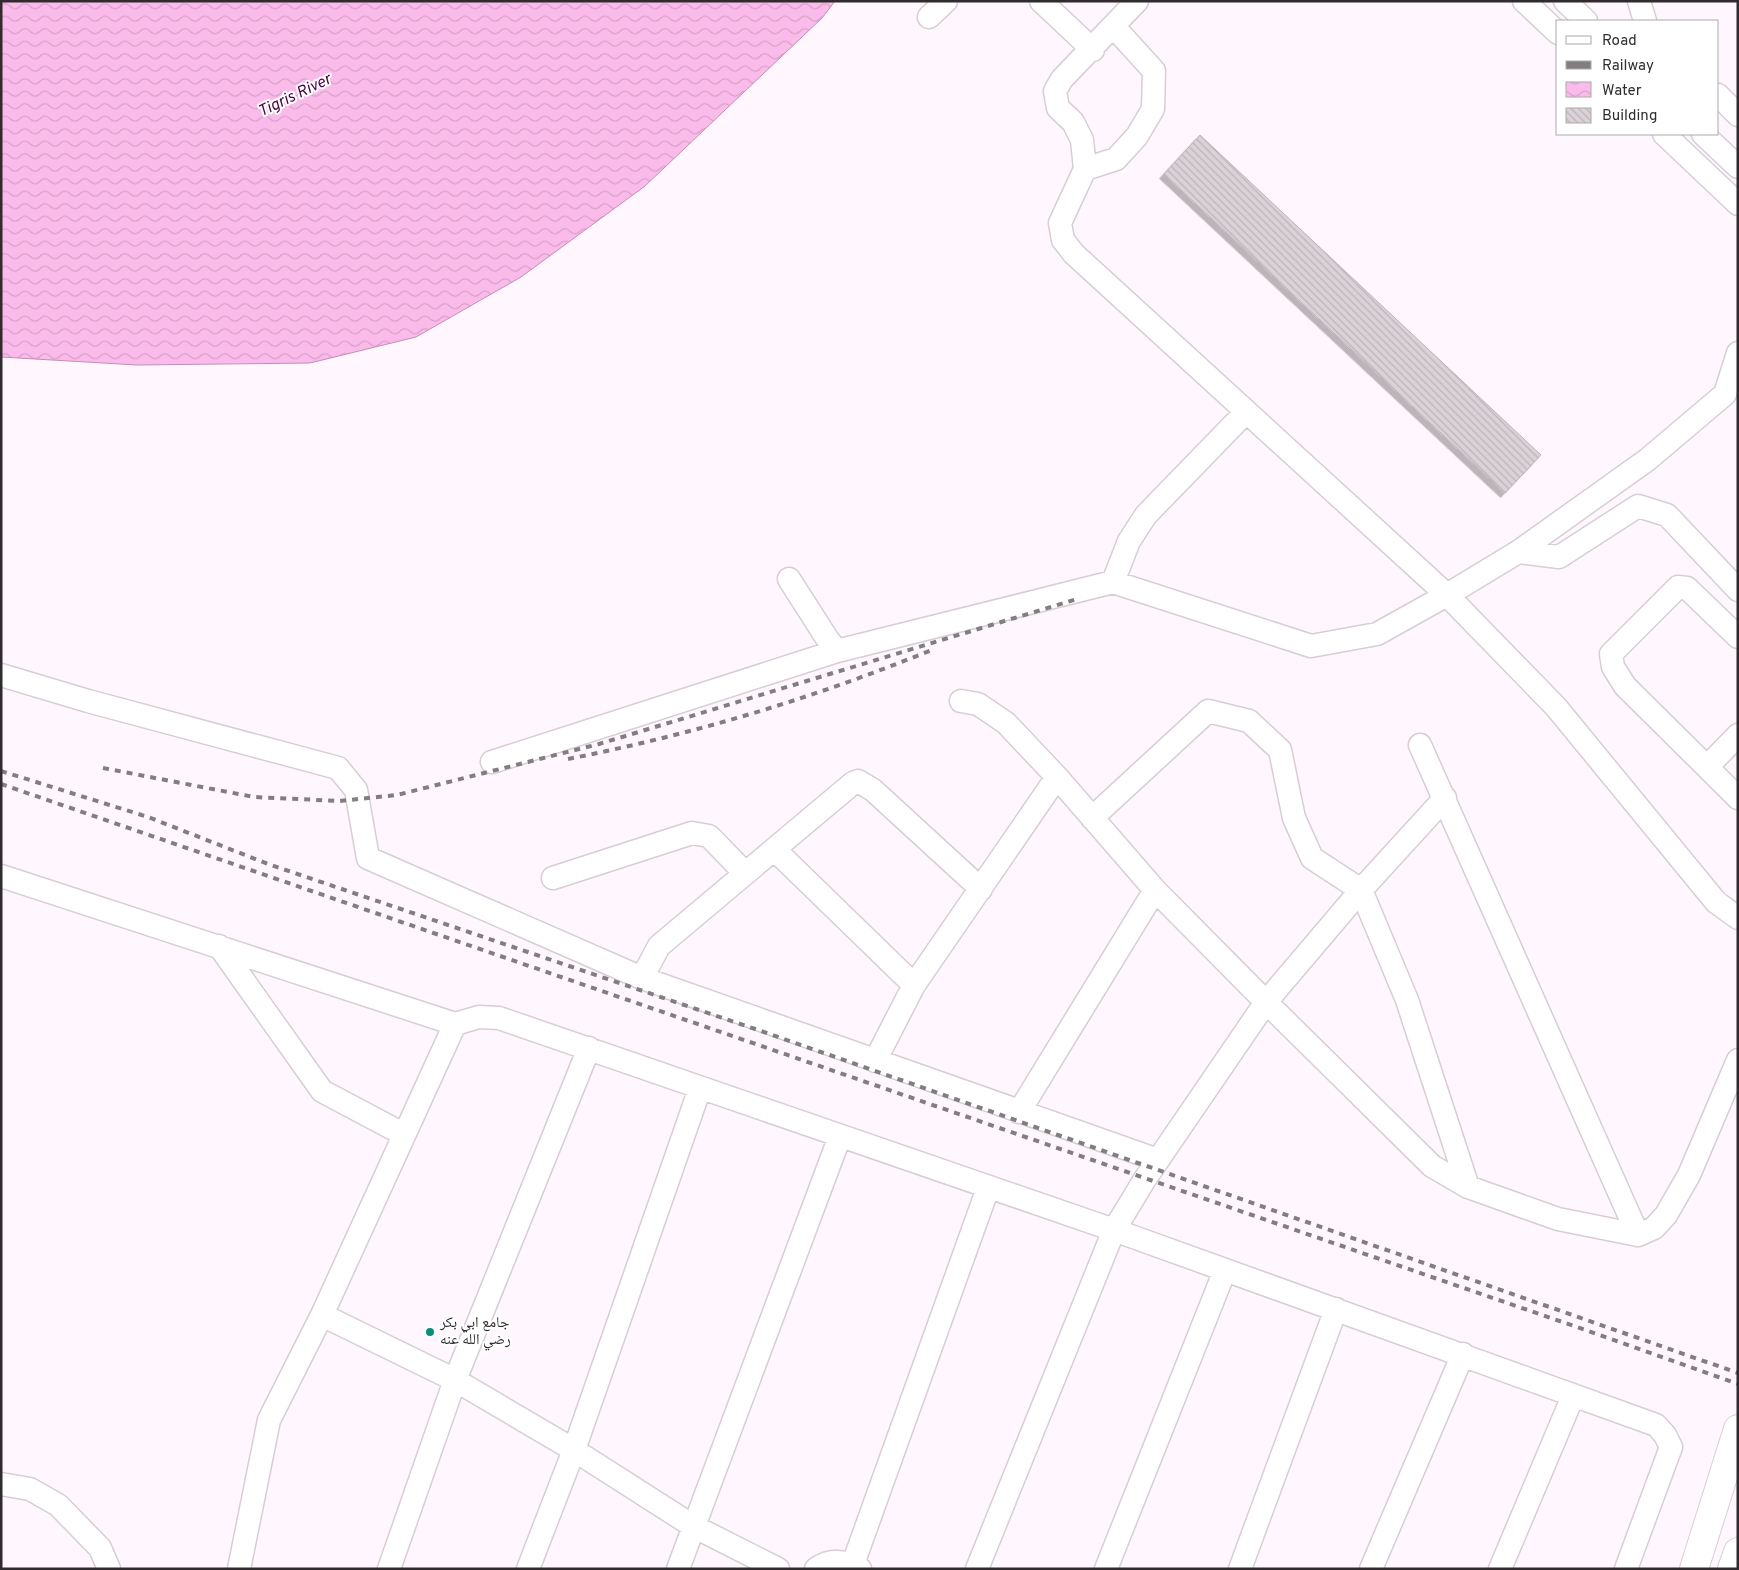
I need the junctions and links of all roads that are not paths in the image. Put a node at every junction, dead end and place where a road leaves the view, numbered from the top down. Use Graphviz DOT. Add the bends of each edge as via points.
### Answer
graph roads {
  1 [pos="946,1"];
  2 [pos="1041,1"];
  3 [pos="1138,1"];
  4 [pos="1524,1"];
  5 [pos="1565,1"];
  6 [pos="1640,1"];
  7 [pos="929,16"];
  8 [pos="1585,20"];
  9 [pos="1646,20"];
  10 [pos="1114,27"];
  11 [pos="1556,31"];
  12 [pos="1093,50"];
  13 [pos="1719,96"];
  14 [pos="1738,115"];
  15 [pos="1665,135"];
  16 [pos="1704,135"];
  17 [pos="1738,167"];
  18 [pos="1085,170"];
  19 [pos="1738,204"];
  20 [pos="1738,353"];
  21 [pos="1246,412"];
  22 [pos="1518,552"];
  23 [pos="789,578"];
  24 [pos="1113,582"];
  25 [pos="1738,590"];
  26 [pos="1447,595"];
  27 [pos="1738,637"];
  28 [pos="837,652"];
  29 [pos="1,675"];
  30 [pos="961,701"];
  31 [pos="1738,735"];
  32 [pos="1420,745"];
  33 [pos="492,762"];
  34 [pos="1707,767"];
  35 [pos="1057,777"];
  36 [pos="1445,798"];
  37 [pos="1738,798"];
  38 [pos="1092,818"];
  39 [pos="775,850"];
  40 [pos="745,873"];
  41 [pos="1,876"];
  42 [pos="553,878"];
  43 [pos="980,889"];
  44 [pos="1155,890"];
  45 [pos="1361,890"];
  46 [pos="1738,918"];
  47 [pos="219,946"];
  48 [pos="642,978"];
  49 [pos="914,985"];
  50 [pos="1266,1002"];
  51 [pos="455,1024"];
  52 [pos="590,1048"];
  53 [pos="1738,1060"];
  54 [pos="875,1061"];
  55 [pos="700,1088"];
  56 [pos="1019,1112"];
  57 [pos="403,1134"];
  58 [pos="840,1136"];
  59 [pos="1158,1160"];
  60 [pos="1468,1187"];
  61 [pos="988,1188"];
  62 [pos="1114,1230"];
  63 [pos="1638,1235"];
  64 [pos="1225,1270"];
  65 [pos="1336,1309"];
  66 [pos="322,1315"];
  67 [pos="1463,1354"];
  68 [pos="454,1380"];
  69 [pos="1573,1396"];
  70 [pos="1737,1432"];
  71 [pos="574,1450"];
  72 [pos="1,1484"];
  73 [pos="693,1526"];
  74 [pos="1738,1552"];
  75 [pos="857,1566"];
  76 [pos="109,1569"];
  77 [pos="239,1569"];
  78 [pos="389,1569"];
  79 [pos="528,1569"];
  80 [pos="678,1569"];
  81 [pos="778,1569"];
  82 [pos="816,1569"];
  83 [pos="977,1569"];
  84 [pos="1106,1569"];
  85 [pos="1240,1569"];
  86 [pos="1371,1569"];
  87 [pos="1500,1569"];
  88 [pos="1626,1569"];
  89 [pos="1694,1569"];
  90 [pos="1732,1569"];
  1 -- 7 [label="street"];
  2 -- 12 [label="street"];
  3 -- 10 [label="street"];
  4 -- 11 [label="street"];
  5 -- 8 [label="street"];
  6 -- 9 [label="street"];
  10 -- 12 [label="street"];
  10 -- 18 [label="street" via="1154,71 1152,109 1137,136 1116,159"];
  12 -- 18 [label="street" via="1062,79 1055,91 1058,108 1073,122 1082,140"];
  13 -- 14 [label="street"];
  15 -- 19 [label="street"];
  16 -- 17 [label="street"];
  18 -- 21 [label="street" via="1060,223 1063,240 1074,254"];
  20 -- 22 [label="street" via="1725,394 1647,460"];
  21 -- 24 [label="street" via="1146,515 1129,541"];
  21 -- 26 [label="street"];
  22 -- 25 [label="street" via="1559,557 1638,506 1667,515"];
  22 -- 26 [label="street"];
  23 -- 28 [label="street"];
  24 -- 26 [label="street" via="1311,646 1377,634"];
  24 -- 28 [label="street"];
  26 -- 46 [label="street" via="1556,708 1716,902"];
  27 -- 34 [label="street" via="1687,588 1678,587 1611,654 1613,667 1625,686"];
  28 -- 33 [label="street"];
  29 -- 48 [label="street" via="338,768 356,790 368,858"];
  30 -- 35 [label="street" via="978,704 1006,723"];
  31 -- 34 [label="street"];
  32 -- 36 [label="street"];
  34 -- 37 [label="street"];
  35 -- 38 [label="street"];
  35 -- 43 [label="street"];
  36 -- 45 [label="street"];
  36 -- 63 [label="street"];
  38 -- 44 [label="street"];
  38 -- 45 [label="street" via="1208,711 1249,722 1280,750 1294,818 1312,858"];
  39 -- 40 [label="street"];
  39 -- 43 [label="street" via="853,783 862,782"];
  39 -- 49 [label="street"];
  40 -- 42 [label="street" via="709,836 692,834"];
  40 -- 48 [label="street" via="659,946"];
  41 -- 47 [label="street"];
  43 -- 49 [label="street"];
  44 -- 50 [label="street"];
  44 -- 56 [label="street"];
  45 -- 50 [label="street"];
  45 -- 60 [label="street" via="1407,1000"];
  47 -- 51 [label="street"];
  47 -- 57 [label="street" via="322,1091"];
  48 -- 54 [label="street"];
  49 -- 54 [label="street"];
  50 -- 59 [label="street"];
  50 -- 60 [label="street" via="1432,1166"];
  51 -- 52 [label="street" via="479,1017 500,1018"];
  51 -- 57 [label="street"];
  52 -- 55 [label="street"];
  52 -- 68 [label="street"];
  53 -- 63 [label="street" via="1689,1175 1666,1215 1654,1228"];
  54 -- 56 [label="street"];
  55 -- 58 [label="street"];
  55 -- 71 [label="street"];
  56 -- 59 [label="street"];
  57 -- 66 [label="street"];
  58 -- 61 [label="street"];
  58 -- 73 [label="street"];
  59 -- 62 [label="street"];
  60 -- 63 [label="street" via="1558,1219"];
  61 -- 62 [label="street"];
  61 -- 75 [label="street"];
  62 -- 64 [label="street"];
  62 -- 83 [label="street"];
  64 -- 65 [label="street"];
  64 -- 84 [label="street"];
  65 -- 67 [label="street"];
  65 -- 85 [label="street"];
  66 -- 68 [label="street"];
  66 -- 77 [label="street" via="269,1420"];
  67 -- 69 [label="street"];
  67 -- 86 [label="street"];
  68 -- 71 [label="street"];
  68 -- 78 [label="street"];
  69 -- 87 [label="street"];
  69 -- 88 [label="street" via="1656,1425 1666,1435 1671,1447"];
  70 -- 89 [label="main road"];
  71 -- 73 [label="street"];
  71 -- 79 [label="street"];
  72 -- 76 [label="street" via="30,1490 58,1506 100,1548"];
  73 -- 80 [label="street"];
  73 -- 81 [label="street"];
  74 -- 90 [label="main road"];
  75 -- 82 [label="street" via="842,1561 830,1562"];
}
